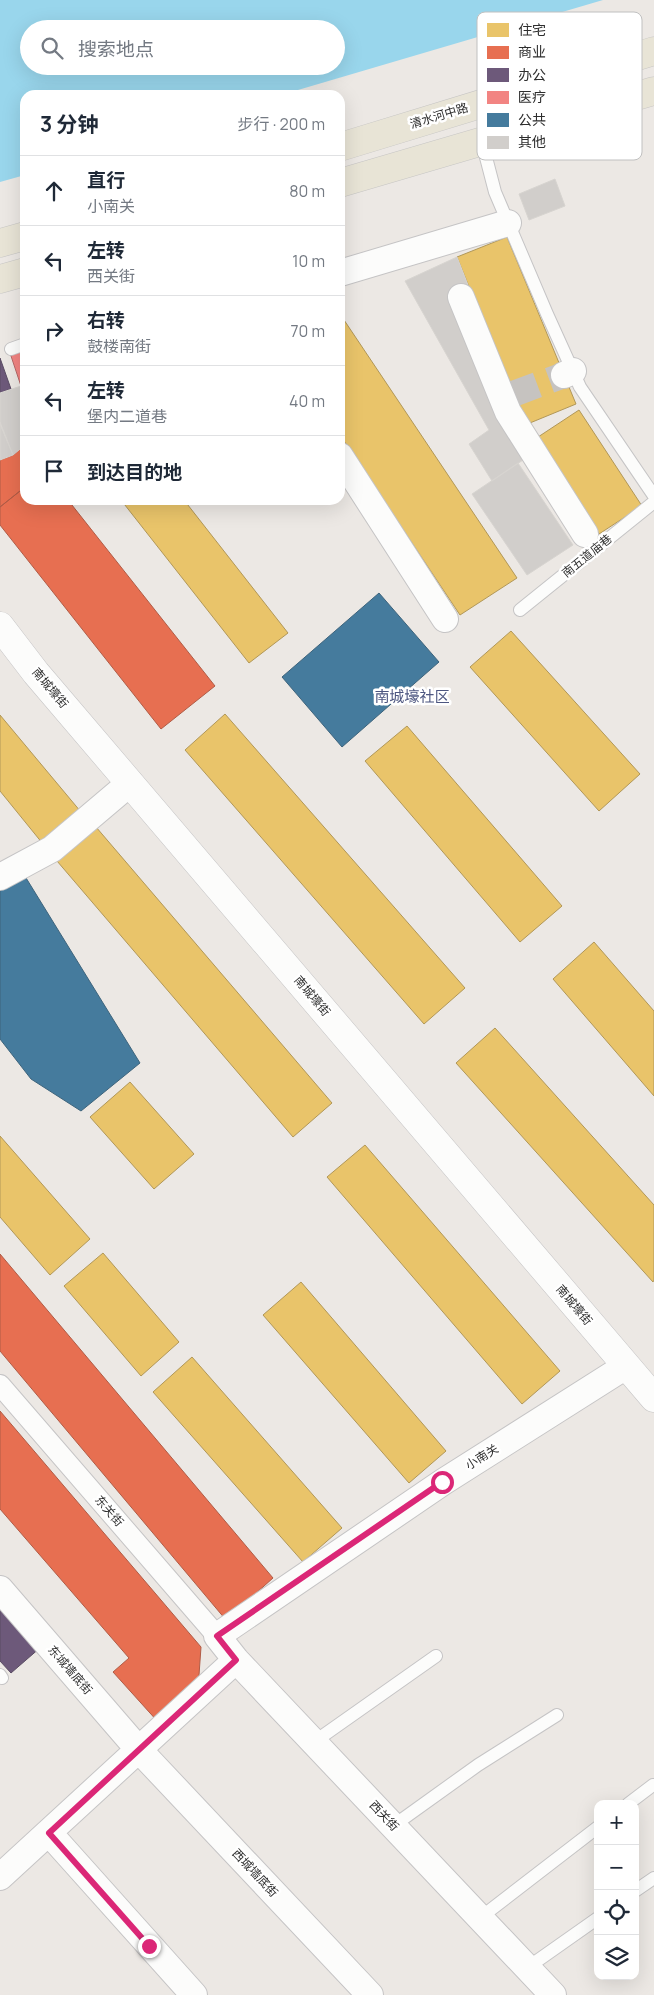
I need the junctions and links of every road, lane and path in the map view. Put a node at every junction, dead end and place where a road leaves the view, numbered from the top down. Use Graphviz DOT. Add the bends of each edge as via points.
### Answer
graph roads {
  1 [pos="654,51"];
  2 [pos="642,55"];
  3 [pos="654,90"];
  4 [pos="642,94"];
  5 [pos="477,105"];
  6 [pos="477,143"];
  7 [pos="345,145"];
  8 [pos="487,160"];
  9 [pos="345,182"];
  10 [pos="508,223"];
  11 [pos="20,237"];
  12 [pos="0,243"];
  13 [pos="345,272"];
  14 [pos="20,273"];
  15 [pos="0,279"];
  16 [pos="461,297"];
  17 [pos="20,346"];
  18 [pos="11,349"];
  19 [pos="345,464"];
  20 [pos="654,496"];
  21 [pos="654,502"];
  22 [pos="585,534"];
  23 [pos="520,610"];
  24 [pos="445,619"];
  25 [pos="0,626"];
  26 [pos="130,783"];
  27 [pos="0,877"];
  28 [pos="626,1366"];
  29 [pos="0,1385"];
  30 [pos="654,1398"];
  31 [pos="0,1589"];
  32 [pos="217,1636"];
  33 [pos="436,1656"];
  34 [pos="236,1660"];
  35 [pos="557,1715"];
  36 [pos="314,1742"];
  37 [pos="139,1750"];
  38 [pos="653,1785"];
  39 [pos="633,1800"];
  40 [pos="393,1826"];
  41 [pos="594,1830"];
  42 [pos="49,1833"];
  43 [pos="0,1878"];
  44 [pos="654,1878"];
  45 [pos="636,1890"];
  46 [pos="480,1918"];
  47 [pos="594,1921"];
  48 [pos="527,1968"];
  49 [pos="194,1995"];
  50 [pos="370,1995"];
  51 [pos="553,1995"];
  1 -- 2 [label="main road, 清水河中路"];
  3 -- 4 [label="main road"];
  5 -- 7 [label="main road, 清水河中路"];
  6 -- 9 [label="main road"];
  8 -- 10 [label="lane"];
  10 -- 13 [label="street"];
  10 -- 20 [label="lane" via="568,373"];
  11 -- 12 [label="main road"];
  14 -- 15 [label="main road"];
  16 -- 22 [label="street" via="507,397 508,412"];
  17 -- 18 [label="lane"];
  19 -- 24 [label="street"];
  21 -- 23 [label="lane, 南五道庙巷"];
  25 -- 26 [label="street, 南城壕街"];
  26 -- 27 [label="street" via="52,849"];
  26 -- 28 [label="street, 南城壕街"];
  28 -- 30 [label="street, 南城壕街"];
  28 -- 32 [label="street, 小南关" via="442,1482"];
  29 -- 32 [label="street, 东关街"];
  31 -- 37 [label="street, 东城墙底街"];
  32 -- 34 [label="street, 西关街"];
  33 -- 36 [label="lane"];
  34 -- 36 [label="street, 西关街"];
  34 -- 37 [label="street"];
  35 -- 40 [label="lane" via="478,1765"];
  36 -- 40 [label="street, 西关街"];
  37 -- 42 [label="street"];
  37 -- 50 [label="street, 西城墙底街"];
  38 -- 39 [label="lane"];
  40 -- 46 [label="street, 西关街"];
  41 -- 46 [label="lane"];
  42 -- 43 [label="street"];
  42 -- 49 [label="street"];
  44 -- 45 [label="lane"];
  46 -- 48 [label="street, 西关街"];
  47 -- 48 [label="lane"];
  48 -- 51 [label="street, 西关街"];
}
